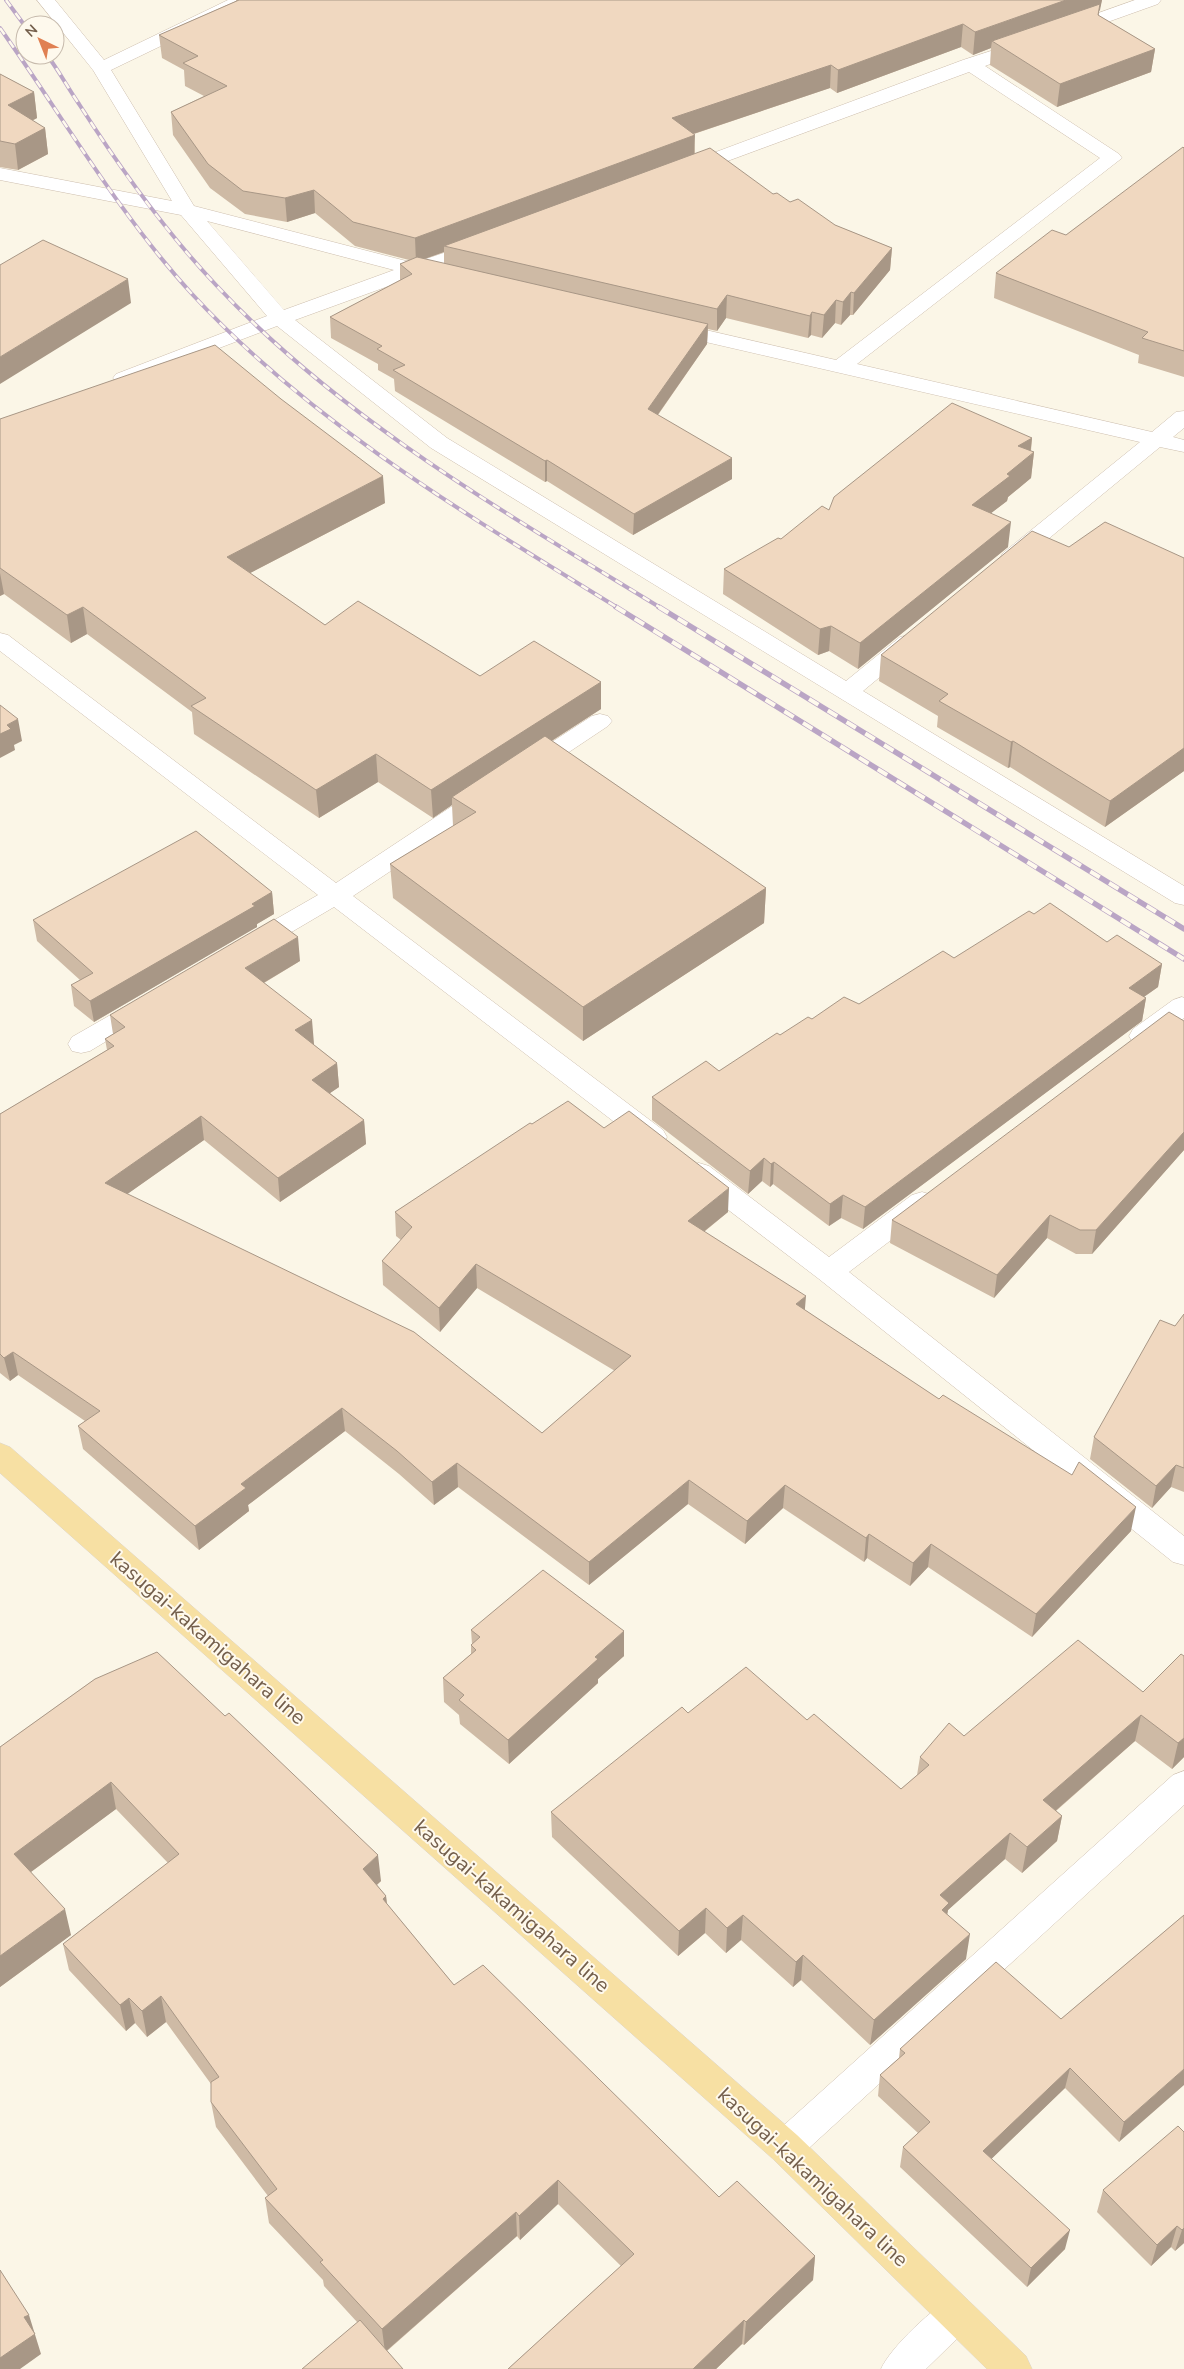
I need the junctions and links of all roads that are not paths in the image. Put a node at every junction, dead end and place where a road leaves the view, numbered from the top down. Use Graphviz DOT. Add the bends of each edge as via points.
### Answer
graph roads {
  1 [pos="46,0"];
  2 [pos="242,0"];
  3 [pos="1138,2"];
  4 [pos="970,64"];
  5 [pos="101,68"];
  6 [pos="0,174"];
  7 [pos="675,174"];
  8 [pos="187,210"];
  9 [pos="500,239"];
  10 [pos="417,270"];
  11 [pos="455,279"];
  12 [pos="280,318"];
  13 [pos="648,323"];
  14 [pos="840,367"];
  15 [pos="109,383"];
  16 [pos="1184,417"];
  17 [pos="1157,440"];
  18 [pos="1184,446"];
  19 [pos="998,569"];
  20 [pos="922,630"];
  21 [pos="0,640"];
  22 [pos="847,692"];
  23 [pos="600,721"];
  24 [pos="336,895"];
  25 [pos="1184,897"];
  26 [pos="234,955"];
  27 [pos="166,994"];
  28 [pos="1184,1008"];
  29 [pos="81,1044"];
  30 [pos="1119,1054"];
  31 [pos="939,1189"];
  32 [pos="829,1272"];
  33 [pos="0,1455"];
  34 [pos="1184,1553"];
  35 [pos="1184,1785"];
  36 [pos="785,2147"];
  37 [pos="956,2314"];
  38 [pos="900,2369"];
  39 [pos="1013,2369"];
  1 -- 5 [label="street"];
  2 -- 5 [label="street"];
  3 -- 4 [label="street"];
  4 -- 7 [label="street"];
  4 -- 14 [label="street" via="1112,158"];
  5 -- 8 [label="street"];
  6 -- 8 [label="street"];
  8 -- 10 [label="street"];
  8 -- 12 [label="street"];
  9 -- 10 [label="street"];
  10 -- 11 [label="street"];
  10 -- 12 [label="street"];
  12 -- 15 [label="street"];
  12 -- 22 [label="street" via="439,442"];
  13 -- 14 [label="street"];
  14 -- 17 [label="street"];
  16 -- 17 [label="street"];
  17 -- 18 [label="street"];
  17 -- 19 [label="street"];
  20 -- 22 [label="street"];
  21 -- 24 [label="street"];
  22 -- 25 [label="street"];
  23 -- 24 [label="street"];
  24 -- 26 [label="street"];
  24 -- 32 [label="street"];
  27 -- 29 [label="street"];
  28 -- 30 [label="street" via="1182,1006"];
  31 -- 32 [label="street"];
  32 -- 34 [label="street"];
  33 -- 36 [label="main road, kasugai-kakamigahara line"];
  35 -- 36 [label="street"];
  36 -- 37 [label="main road, kasugai-kakamigahara line"];
  37 -- 38 [label="street"];
  37 -- 39 [label="main road, kasugai-kakamigahara line"];
}
